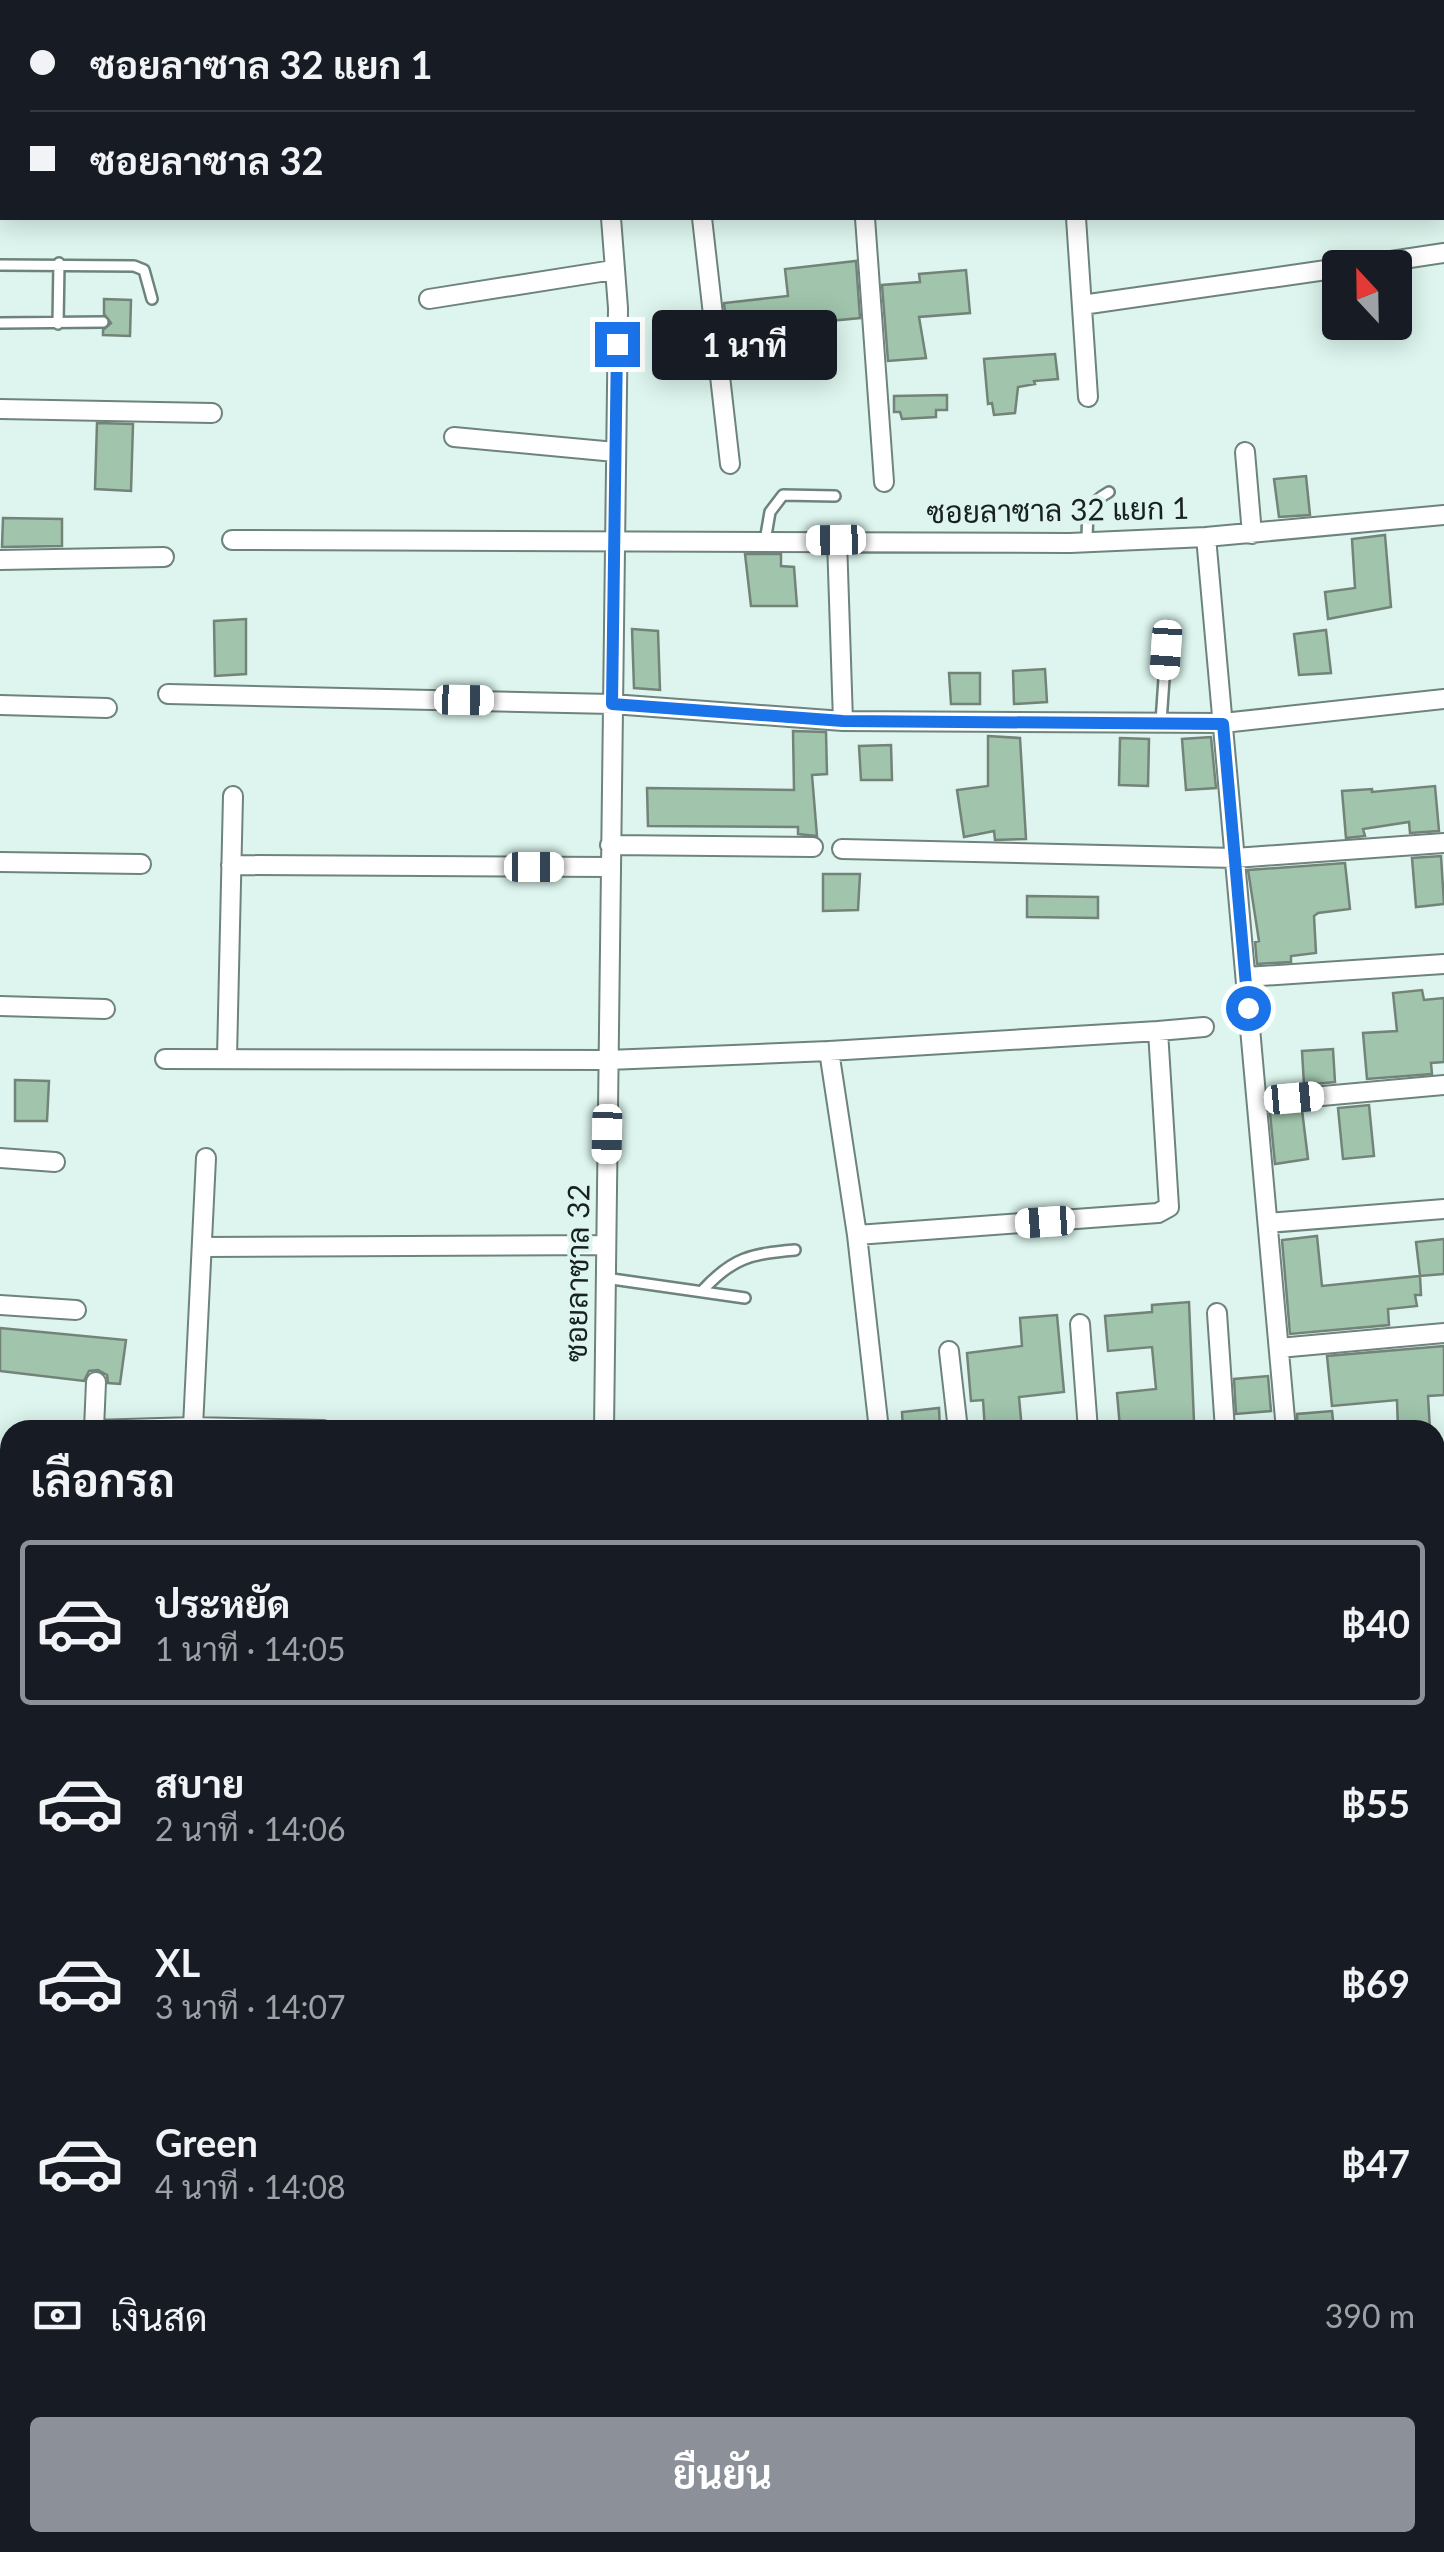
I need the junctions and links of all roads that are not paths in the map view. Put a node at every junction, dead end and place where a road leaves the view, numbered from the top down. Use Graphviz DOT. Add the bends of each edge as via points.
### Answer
graph roads {
  1 [pos="611,220"];
  2 [pos="702,220"];
  3 [pos="865,220"];
  4 [pos="1076,220"];
  5 [pos="1444,253"];
  6 [pos="1412,258"];
  7 [pos="59,264"];
  8 [pos="0,265"];
  9 [pos="613,270"];
  10 [pos="1322,271"];
  11 [pos="152,299"];
  12 [pos="429,299"];
  13 [pos="1082,304"];
  14 [pos="103,322"];
  15 [pos="0,323"];
  16 [pos="58,324"];
  17 [pos="1088,397"];
  18 [pos="0,409"];
  19 [pos="212,414"];
  20 [pos="454,437"];
  21 [pos="615,452"];
  22 [pos="1245,452"];
  23 [pos="730,464"];
  24 [pos="884,482"];
  25 [pos="1109,492"];
  26 [pos="834,496"];
  27 [pos="1444,515"];
  28 [pos="1252,534"];
  29 [pos="1206,536"];
  30 [pos="232,540"];
  31 [pos="836,540"];
  32 [pos="765,541"];
  33 [pos="613,542"];
  34 [pos="1087,542"];
  35 [pos="164,557"];
  36 [pos="0,560"];
  37 [pos="1166,650"];
  38 [pos="168,694"];
  39 [pos="1444,700"];
  40 [pos="612,704"];
  41 [pos="0,705"];
  42 [pos="107,708"];
  43 [pos="843,721"];
  44 [pos="1161,723"];
  45 [pos="1223,724"];
  46 [pos="233,796"];
  47 [pos="1444,843"];
  48 [pos="610,845"];
  49 [pos="813,848"];
  50 [pos="842,849"];
  51 [pos="1235,858"];
  52 [pos="0,862"];
  53 [pos="142,864"];
  54 [pos="231,865"];
  55 [pos="610,867"];
  56 [pos="1444,964"];
  57 [pos="1246,977"];
  58 [pos="0,1006"];
  59 [pos="105,1009"];
  60 [pos="1204,1027"];
  61 [pos="1158,1030"];
  62 [pos="829,1051"];
  63 [pos="227,1057"];
  64 [pos="165,1059"];
  65 [pos="608,1060"];
  66 [pos="1444,1085"];
  67 [pos="1257,1102"];
  68 [pos="0,1158"];
  69 [pos="206,1158"];
  70 [pos="56,1162"];
  71 [pos="1444,1209"];
  72 [pos="1268,1223"];
  73 [pos="856,1236"];
  74 [pos="606,1246"];
  75 [pos="202,1247"];
  76 [pos="796,1250"];
  77 [pos="605,1278"];
  78 [pos="702,1290"];
  79 [pos="745,1298"];
  80 [pos="0,1305"];
  81 [pos="76,1310"];
  82 [pos="1217,1313"];
  83 [pos="1080,1324"];
  84 [pos="1444,1333"];
  85 [pos="1279,1348"];
  86 [pos="949,1352"];
  87 [pos="96,1382"];
  88 [pos="94,1420"];
  89 [pos="193,1420"];
  90 [pos="604,1420"];
  91 [pos="878,1420"];
  92 [pos="957,1420"];
  93 [pos="1087,1420"];
  94 [pos="1223,1420"];
  95 [pos="1285,1420"];
  1 -- 9 [label="street, ซอยลาซาล 32"];
  2 -- 23 [label="street"];
  3 -- 24 [label="street"];
  4 -- 13 [label="street"];
  5 -- 6 [label="street"];
  7 -- 8 [label="lane"];
  7 -- 11 [label="lane" via="134,266 144,270"];
  7 -- 16 [label="lane"];
  9 -- 12 [label="street"];
  9 -- 21 [label="street, ซอยลาซาล 32"];
  10 -- 13 [label="street"];
  13 -- 17 [label="street"];
  14 -- 16 [label="lane"];
  15 -- 16 [label="lane"];
  18 -- 19 [label="street"];
  20 -- 21 [label="street"];
  21 -- 33 [label="street, ซอยลาซาล 32"];
  22 -- 28 [label="street"];
  25 -- 34 [label="lane" via="1092,501"];
  26 -- 32 [label="lane" via="783,496 770,512"];
  27 -- 28 [label="street"];
  28 -- 29 [label="street"];
  29 -- 34 [label="street, ซอยลาซาล 32 แยก 1"];
  29 -- 45 [label="street, ซอยลาซาล 32 แยก 1"];
  30 -- 33 [label="street, ซอยลาซาล 32 แยก 1"];
  31 -- 32 [label="street, ซอยลาซาล 32 แยก 1"];
  31 -- 34 [label="street, ซอยลาซาล 32 แยก 1"];
  31 -- 43 [label="street"];
  32 -- 33 [label="street, ซอยลาซาล 32 แยก 1"];
  33 -- 40 [label="street, ซอยลาซาล 32"];
  35 -- 36 [label="street"];
  37 -- 44 [label="lane"];
  38 -- 40 [label="street"];
  39 -- 45 [label="street"];
  40 -- 43 [label="street"];
  40 -- 48 [label="street, ซอยลาซาล 32"];
  41 -- 42 [label="street"];
  43 -- 44 [label="street"];
  44 -- 45 [label="street"];
  45 -- 51 [label="street, ซอยลาซาล 32 แยก 1"];
  46 -- 54 [label="street"];
  47 -- 51 [label="street"];
  48 -- 49 [label="street"];
  48 -- 55 [label="street, ซอยลาซาล 32"];
  50 -- 51 [label="street"];
  51 -- 57 [label="street, ซอยลาซาล 32 แยก 1"];
  52 -- 53 [label="street"];
  54 -- 55 [label="street"];
  54 -- 63 [label="street"];
  55 -- 65 [label="street, ซอยลาซาล 32"];
  56 -- 57 [label="street"];
  57 -- 67 [label="street, ซอยลาซาล 32 แยก 1"];
  58 -- 59 [label="street"];
  60 -- 61 [label="street"];
  61 -- 62 [label="street"];
  61 -- 73 [label="street" via="1169,1207"];
  62 -- 65 [label="street"];
  62 -- 73 [label="street"];
  63 -- 64 [label="street"];
  63 -- 65 [label="street"];
  65 -- 74 [label="street, ซอยลาซาล 32"];
  66 -- 67 [label="street"];
  67 -- 72 [label="street, ซอยลาซาล 32 แยก 1"];
  68 -- 70 [label="street"];
  69 -- 75 [label="street"];
  71 -- 72 [label="street"];
  72 -- 85 [label="street, ซอยลาซาล 32 แยก 1"];
  73 -- 91 [label="street"];
  74 -- 75 [label="street"];
  74 -- 77 [label="street, ซอยลาซาล 32"];
  75 -- 89 [label="street"];
  76 -- 78 [label="lane" via="732,1263"];
  77 -- 78 [label="lane"];
  77 -- 90 [label="street, ซอยลาซาล 32"];
  78 -- 79 [label="lane"];
  80 -- 81 [label="street"];
  82 -- 94 [label="street"];
  83 -- 93 [label="street"];
  84 -- 85 [label="street"];
  85 -- 95 [label="street, ซอยลาซาล 32 แยก 1"];
  86 -- 92 [label="street"];
  87 -- 88 [label="street"];
}
